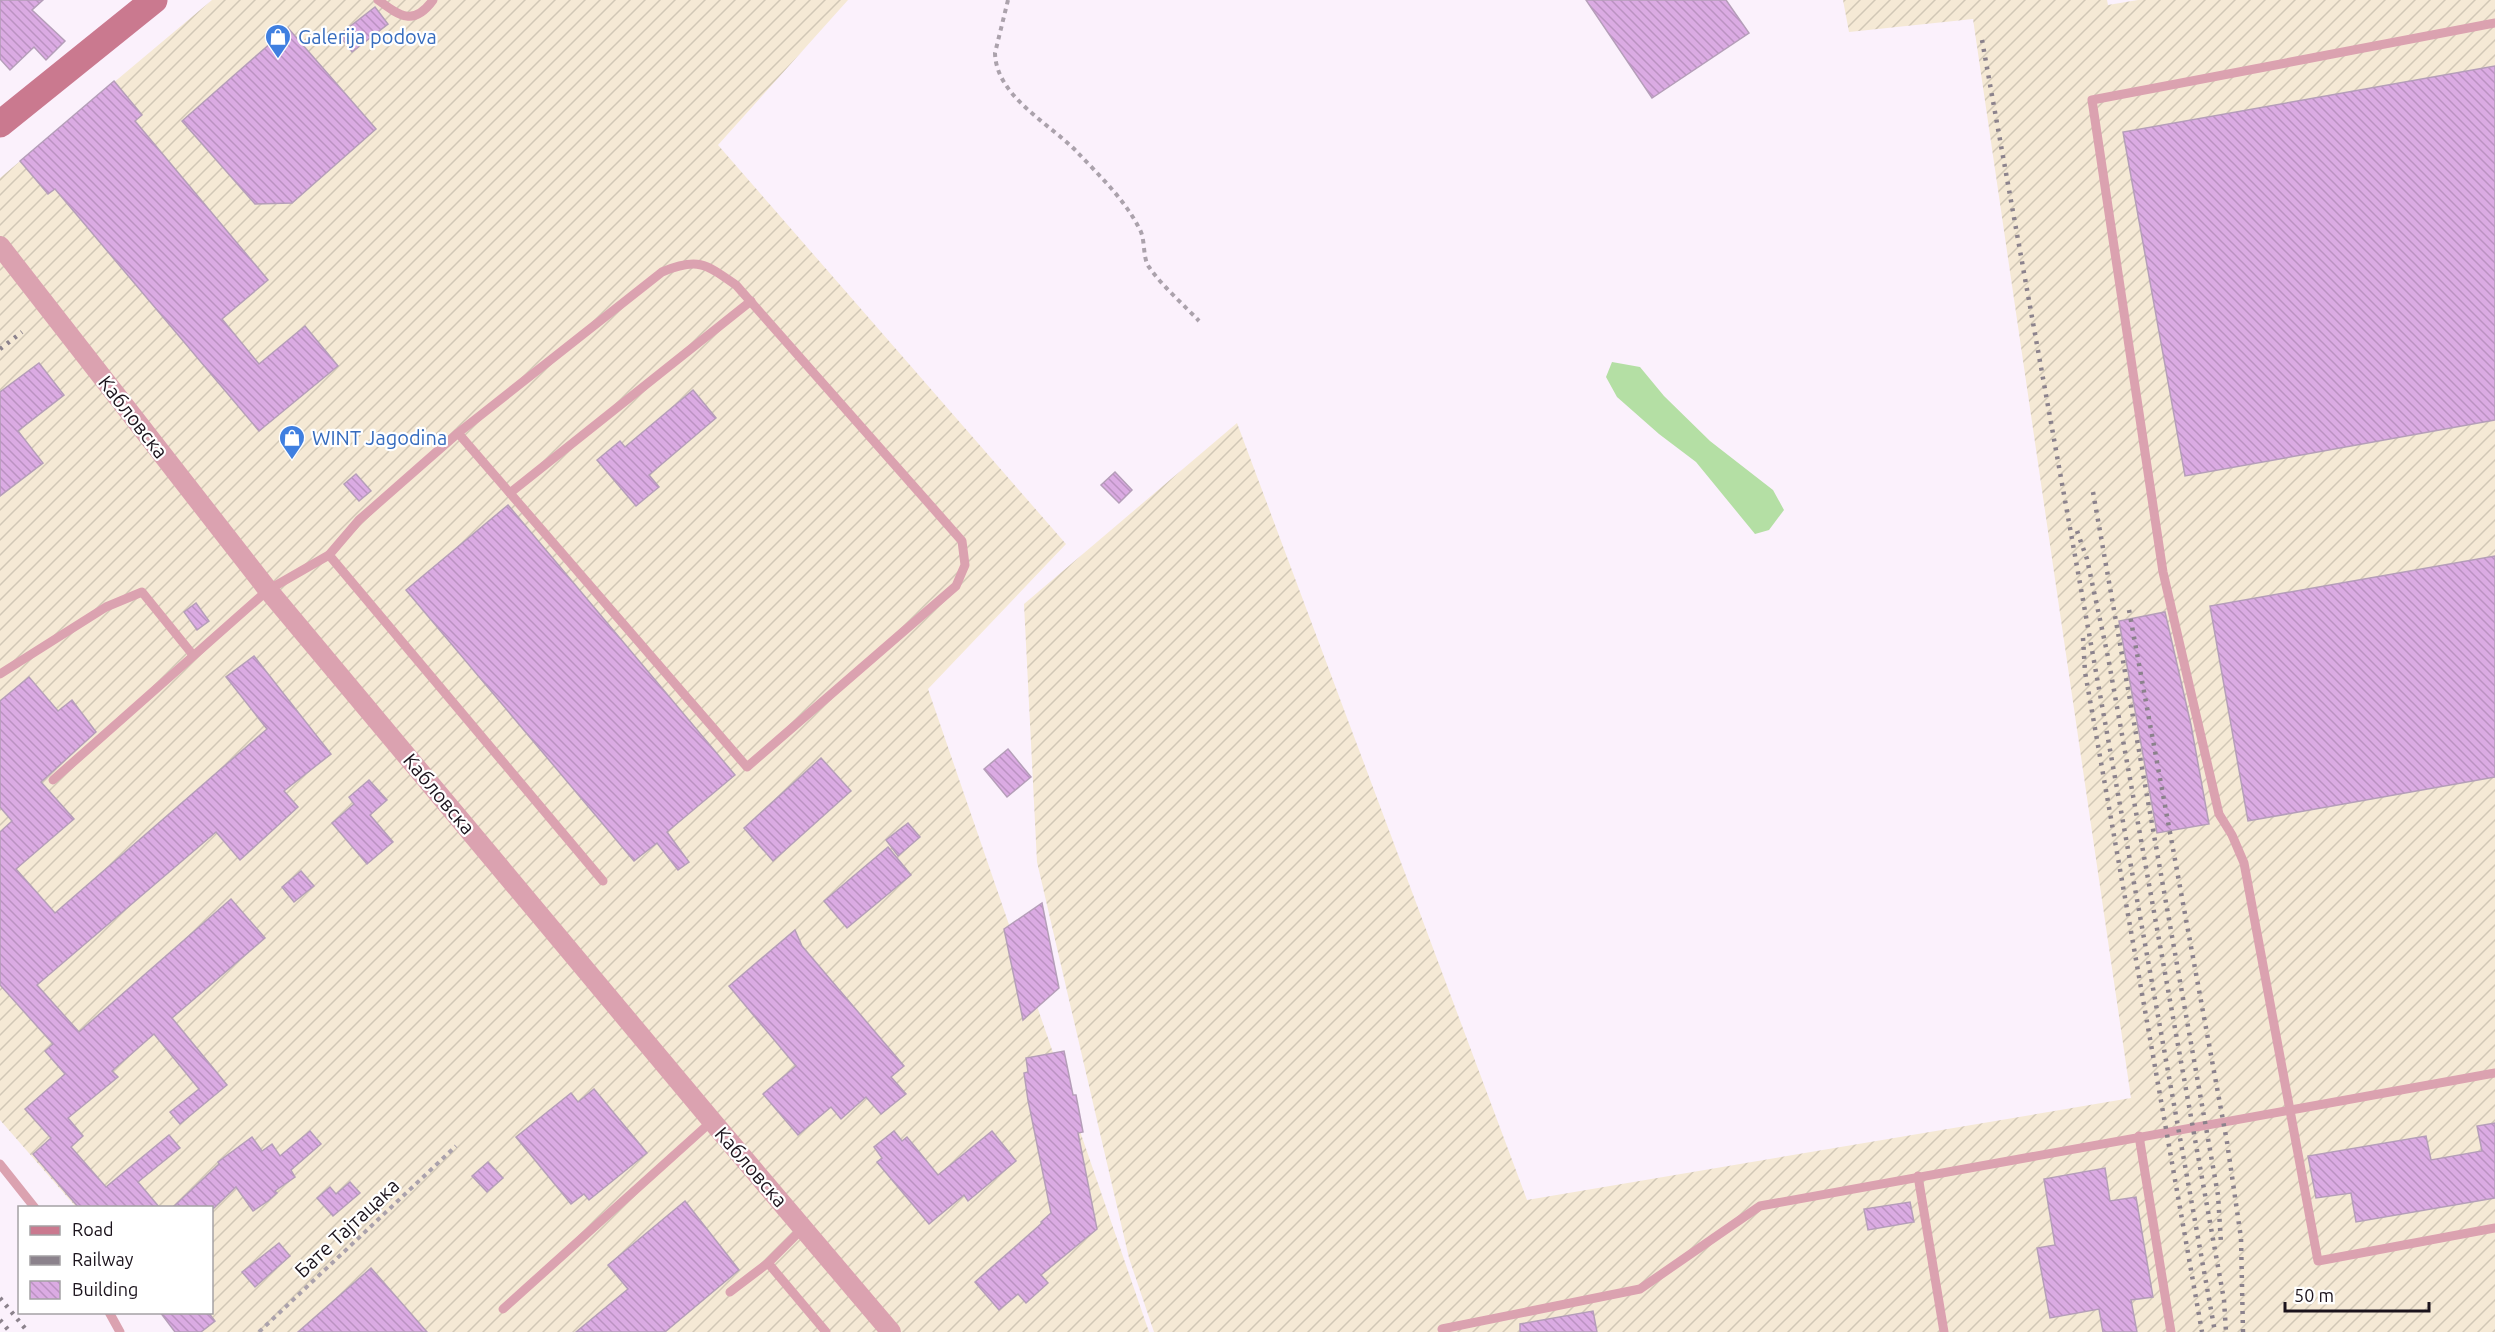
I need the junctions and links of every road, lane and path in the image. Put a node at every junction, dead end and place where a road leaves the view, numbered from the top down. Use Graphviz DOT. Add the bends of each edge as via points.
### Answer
graph roads {
  1 [pos="154,0"];
  2 [pos="378,0"];
  3 [pos="433,0"];
  4 [pos="1008,0"];
  5 [pos="2495,23"];
  6 [pos="0,124"];
  7 [pos="0,246"];
  8 [pos="751,302"];
  9 [pos="1200,321"];
  10 [pos="458,434"];
  11 [pos="510,493"];
  12 [pos="329,555"];
  13 [pos="268,590"];
  14 [pos="193,655"];
  15 [pos="0,674"];
  16 [pos="53,780"];
  17 [pos="603,880"];
  18 [pos="2495,1074"];
  19 [pos="2290,1109"];
  20 [pos="712,1121"];
  21 [pos="2139,1136"];
  22 [pos="456,1146"];
  23 [pos="0,1164"];
  24 [pos="1918,1176"];
  25 [pos="33,1206"];
  26 [pos="804,1227"];
  27 [pos="2495,1228"];
  28 [pos="768,1263"];
  29 [pos="730,1292"];
  30 [pos="503,1309"];
  31 [pos="110,1314"];
  32 [pos="1442,1329"];
  33 [pos="120,1332"];
  34 [pos="259,1332"];
  35 [pos="826,1332"];
  36 [pos="891,1332"];
  37 [pos="1944,1332"];
  38 [pos="2171,1332"];
  1 -- 6 [label="main road"];
  2 -- 3 [label="lane" via="405,17 425,11"];
  4 -- 9 [label="path" via="995,54 1000,77 1010,92 1077,151 1117,196 1140,228 1147,265"];
  5 -- 19 [label="lane" via="2092,100 2163,572 2219,814 2244,863"];
  7 -- 13 [label="street, Кабловска"];
  8 -- 10 [label="lane" via="736,285 709,266 683,263 662,272"];
  8 -- 11 [label="lane"];
  8 -- 11 [label="lane" via="962,541 965,565 956,586 747,767"];
  10 -- 11 [label="lane"];
  10 -- 12 [label="lane" via="359,520"];
  12 -- 13 [label="lane"];
  12 -- 17 [label="lane"];
  13 -- 14 [label="lane"];
  13 -- 20 [label="street, Кабловска"];
  14 -- 15 [label="lane" via="142,592 106,607"];
  14 -- 16 [label="lane"];
  18 -- 19 [label="lane"];
  19 -- 21 [label="lane"];
  19 -- 27 [label="lane" via="2318,1261"];
  20 -- 26 [label="street, Кабловска"];
  20 -- 30 [label="lane"];
  21 -- 24 [label="lane"];
  21 -- 38 [label="lane"];
  22 -- 34 [label="path, Бате Тајтацака"];
  23 -- 25 [label="lane"];
  24 -- 32 [label="lane" via="1760,1206 1640,1288"];
  24 -- 37 [label="lane"];
  26 -- 28 [label="lane"];
  26 -- 36 [label="street, Кабловска"];
  28 -- 29 [label="lane"];
  28 -- 35 [label="lane"];
  31 -- 33 [label="lane"];
}
